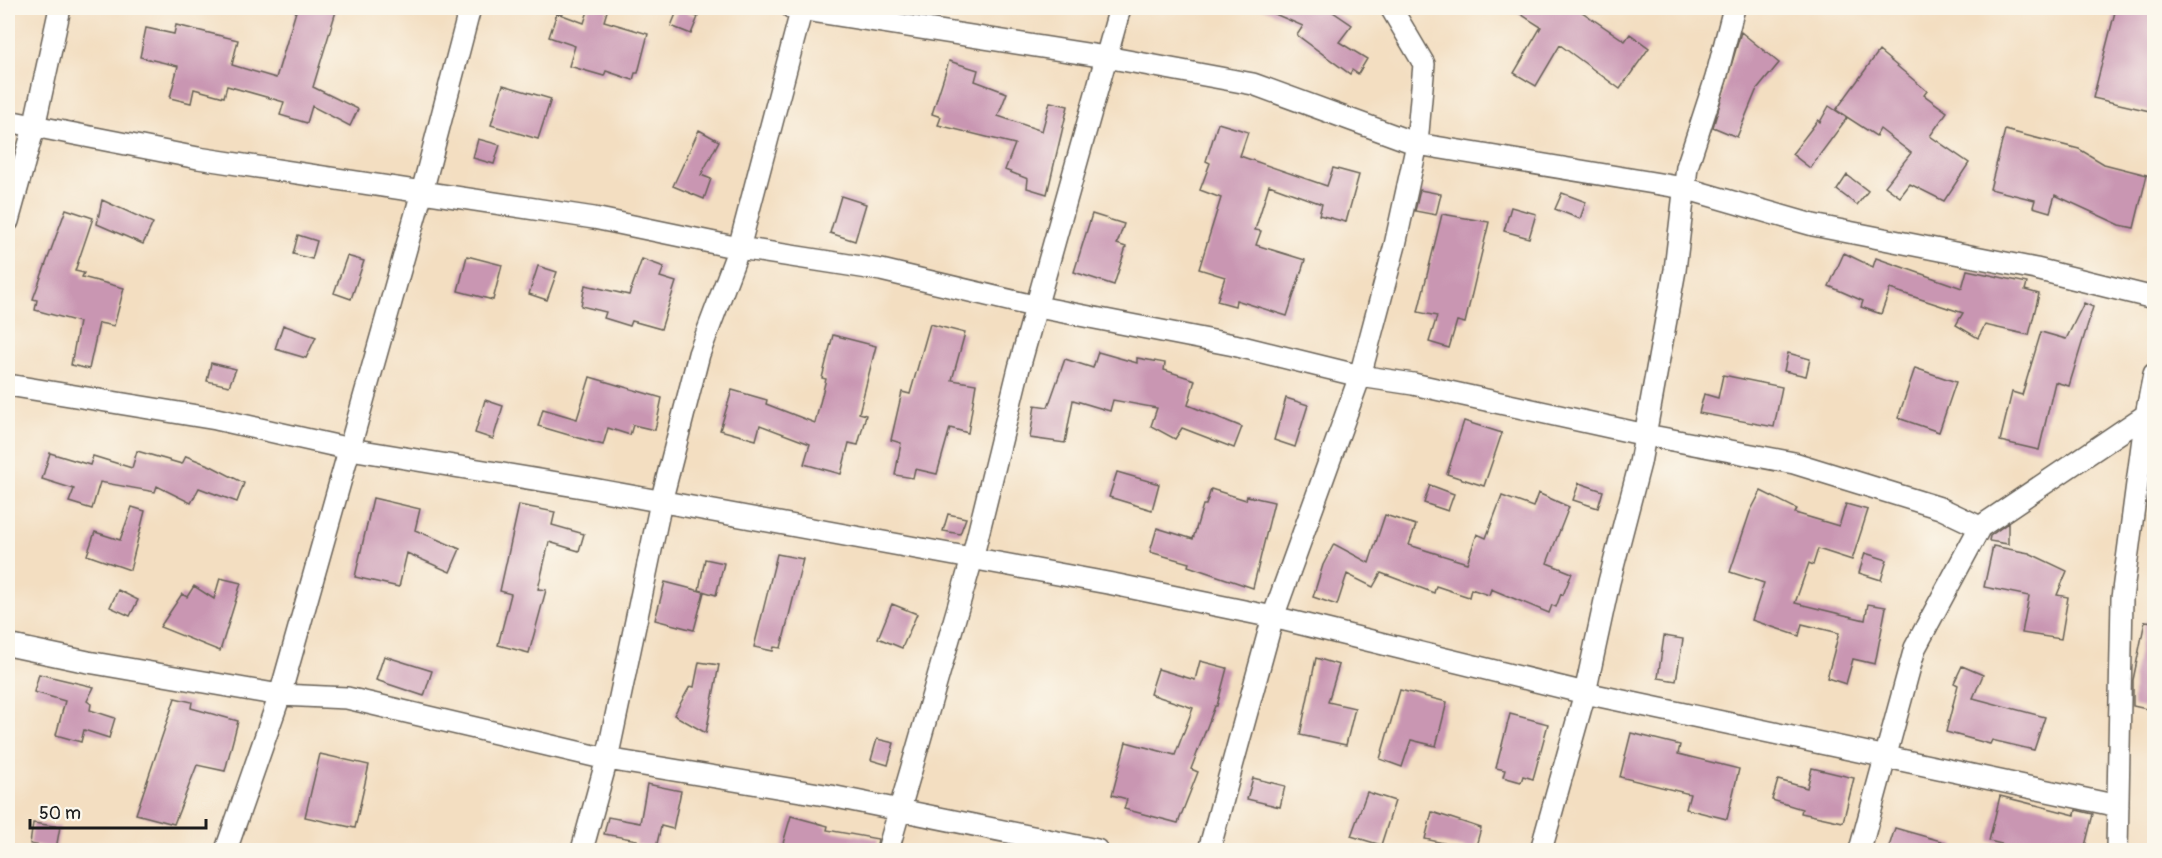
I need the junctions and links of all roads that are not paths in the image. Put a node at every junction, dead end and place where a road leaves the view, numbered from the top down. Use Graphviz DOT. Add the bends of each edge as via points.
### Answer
graph roads {
  1 [pos="60,8"];
  2 [pos="470,8"];
  3 [pos="799,8"];
  4 [pos="1120,8"];
  5 [pos="1391,8"];
  6 [pos="1734,8"];
  7 [pos="1106,57"];
  8 [pos="8,121"];
  9 [pos="34,127"];
  10 [pos="1417,144"];
  11 [pos="1684,188"];
  12 [pos="422,192"];
  13 [pos="8,221"];
  14 [pos="739,248"];
  15 [pos="2154,298"];
  16 [pos="1038,307"];
  17 [pos="2154,374"];
  18 [pos="1360,376"];
  19 [pos="8,385"];
  20 [pos="2150,416"];
  21 [pos="1646,435"];
  22 [pos="350,449"];
  23 [pos="661,502"];
  24 [pos="1980,527"];
  25 [pos="972,559"];
  26 [pos="1273,617"];
  27 [pos="8,645"];
  28 [pos="1585,693"];
  29 [pos="280,695"];
  30 [pos="1888,755"];
  31 [pos="607,759"];
  32 [pos="2118,806"];
  33 [pos="899,810"];
  34 [pos="226,850"];
  35 [pos="582,850"];
  36 [pos="888,850"];
  37 [pos="1097,850"];
  38 [pos="1209,850"];
  39 [pos="1541,850"];
  40 [pos="1860,850"];
  41 [pos="2117,850"];
  1 -- 9 [label="street"];
  2 -- 12 [label="street"];
  3 -- 7 [label="street"];
  3 -- 14 [label="street"];
  4 -- 7 [label="street"];
  5 -- 10 [label="street" via="1424,64"];
  6 -- 11 [label="street"];
  7 -- 10 [label="street" via="1253,84"];
  7 -- 16 [label="street"];
  8 -- 9 [label="street"];
  9 -- 12 [label="street" via="198,158"];
  9 -- 13 [label="street"];
  10 -- 11 [label="street"];
  10 -- 18 [label="street"];
  11 -- 15 [label="street" via="1813,225 2036,269"];
  11 -- 21 [label="street" via="1675,270"];
  12 -- 14 [label="street" via="594,218"];
  12 -- 22 [label="street"];
  14 -- 16 [label="street" via="881,270"];
  14 -- 23 [label="street" via="699,354"];
  16 -- 18 [label="street" via="1234,345"];
  16 -- 25 [label="street"];
  17 -- 20 [label="street"];
  18 -- 21 [label="street"];
  18 -- 26 [label="street"];
  19 -- 22 [label="street" via="216,419"];
  20 -- 24 [label="street"];
  20 -- 32 [label="street" via="2122,598"];
  21 -- 24 [label="street" via="1794,463 1921,501"];
  21 -- 28 [label="street"];
  22 -- 23 [label="street"];
  22 -- 29 [label="street"];
  23 -- 25 [label="street"];
  23 -- 31 [label="street"];
  24 -- 30 [label="street" via="1915,648"];
  25 -- 26 [label="street"];
  25 -- 33 [label="street"];
  26 -- 28 [label="street"];
  26 -- 38 [label="street"];
  27 -- 29 [label="street"];
  28 -- 30 [label="street"];
  28 -- 39 [label="street"];
  29 -- 31 [label="street" via="347,698"];
  29 -- 34 [label="street"];
  30 -- 32 [label="street"];
  30 -- 40 [label="street"];
  31 -- 33 [label="street"];
  31 -- 35 [label="street"];
  32 -- 41 [label="street"];
  33 -- 36 [label="street"];
  33 -- 37 [label="street"];
}
